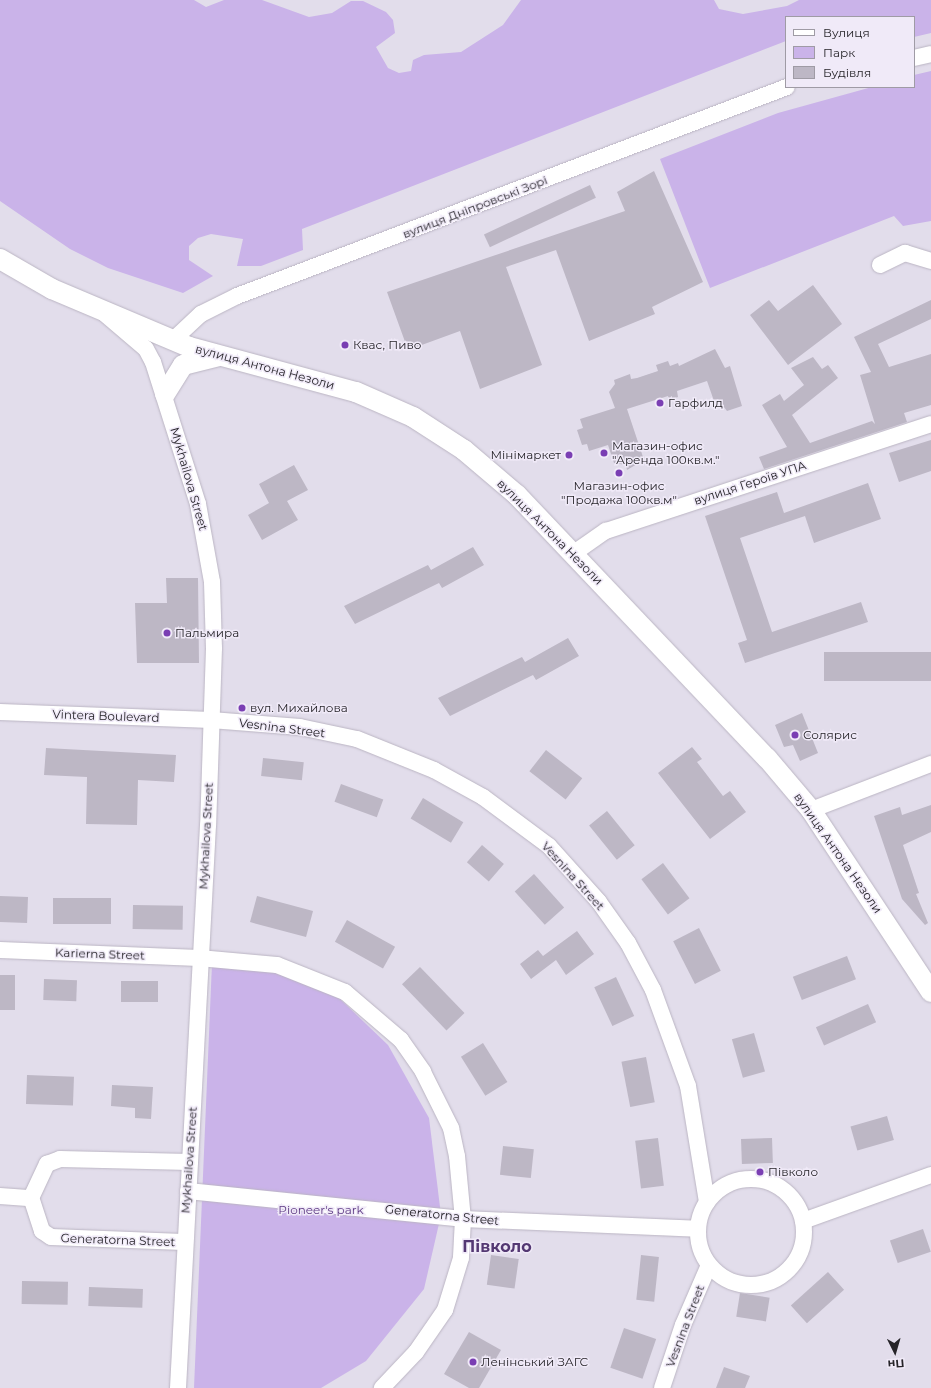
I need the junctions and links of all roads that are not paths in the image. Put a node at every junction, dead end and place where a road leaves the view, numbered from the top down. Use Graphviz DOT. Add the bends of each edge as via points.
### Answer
graph roads {
  1 [pos="931,54"];
  2 [pos="915,58"];
  3 [pos="785,88"];
  4 [pos="0,259"];
  5 [pos="931,261"];
  6 [pos="880,265"];
  7 [pos="104,313"];
  8 [pos="172,341"];
  9 [pos="218,356"];
  10 [pos="165,394"];
  11 [pos="931,424"];
  12 [pos="574,553"];
  13 [pos="0,712"];
  14 [pos="211,720"];
  15 [pos="931,764"];
  16 [pos="811,810"];
  17 [pos="0,950"];
  18 [pos="199,958"];
  19 [pos="931,992"];
  20 [pos="190,1162"];
  21 [pos="931,1175"];
  22 [pos="188,1192"];
  23 [pos="0,1196"];
  24 [pos="31,1198"];
  25 [pos="707,1202"];
  26 [pos="463,1219"];
  27 [pos="804,1221"];
  28 [pos="697,1230"];
  29 [pos="183,1242"];
  30 [pos="709,1265"];
  31 [pos="178,1388"];
  32 [pos="382,1388"];
  33 [pos="662,1388"];
  1 -- 2 [label="street"];
  3 -- 8 [label="street, вулиця Дніпровські Зорі" via="237,296 201,314"];
  4 -- 7 [label="main road, вулиця Антона Незоли" via="52,289"];
  5 -- 6 [label="street" via="905,253"];
  7 -- 8 [label="main road, вулиця Антона Незоли"];
  7 -- 10 [label="street, Mykhailova Street" via="146,349"];
  8 -- 9 [label="main road, вулиця Антона Незоли"];
  9 -- 10 [label="main road" via="183,365"];
  9 -- 12 [label="main road, вулиця Антона Незоли" via="356,392 413,417 464,450 517,495"];
  10 -- 14 [label="street, Mykhailova Street" via="206,540 214,648"];
  11 -- 12 [label="street, вулиця Героїв УПА" via="606,531"];
  12 -- 16 [label="main road, вулиця Антона Незоли"];
  13 -- 14 [label="street, Vintera Boulevard"];
  14 -- 18 [label="street, Mykhailova Street"];
  14 -- 25 [label="street, Vesnina Street" via="300,727 357,739 434,770 482,797 549,846 599,902 628,943 653,990 688,1086"];
  15 -- 16 [label="street"];
  16 -- 19 [label="main road, вулиця Антона Незоли"];
  17 -- 18 [label="street, Karierna Street"];
  18 -- 20 [label="street, Mykhailova Street"];
  18 -- 26 [label="street, Karierna Street" via="276,965 311,977 345,992 400,1040 422,1072 451,1128 457,1156"];
  20 -- 22 [label="street, Mykhailova Street"];
  20 -- 24 [label="street" via="60,1159 47,1164"];
  21 -- 27 [label="street"];
  22 -- 26 [label="street, Generatorna Street"];
  22 -- 29 [label="street, Mykhailova Street"];
  23 -- 24 [label="street"];
  24 -- 29 [label="street, Generatorna Street" via="42,1231 51,1237"];
  25 -- 27 [label="street" via="731,1182 762,1180 790,1195"];
  25 -- 28 [label="street, Vesnina Street"];
  26 -- 28 [label="street, Generatorna Street"];
  26 -- 32 [label="street, Karierna Street" via="461,1258 444,1310 416,1352"];
  27 -- 30 [label="street, Vesnina Street" via="800,1254 777,1279 744,1286 728,1281"];
  28 -- 30 [label="street, Vesnina Street" via="698,1245"];
  29 -- 31 [label="street, Mykhailova Street"];
  30 -- 33 [label="street, Vesnina Street" via="683,1325"];
}
